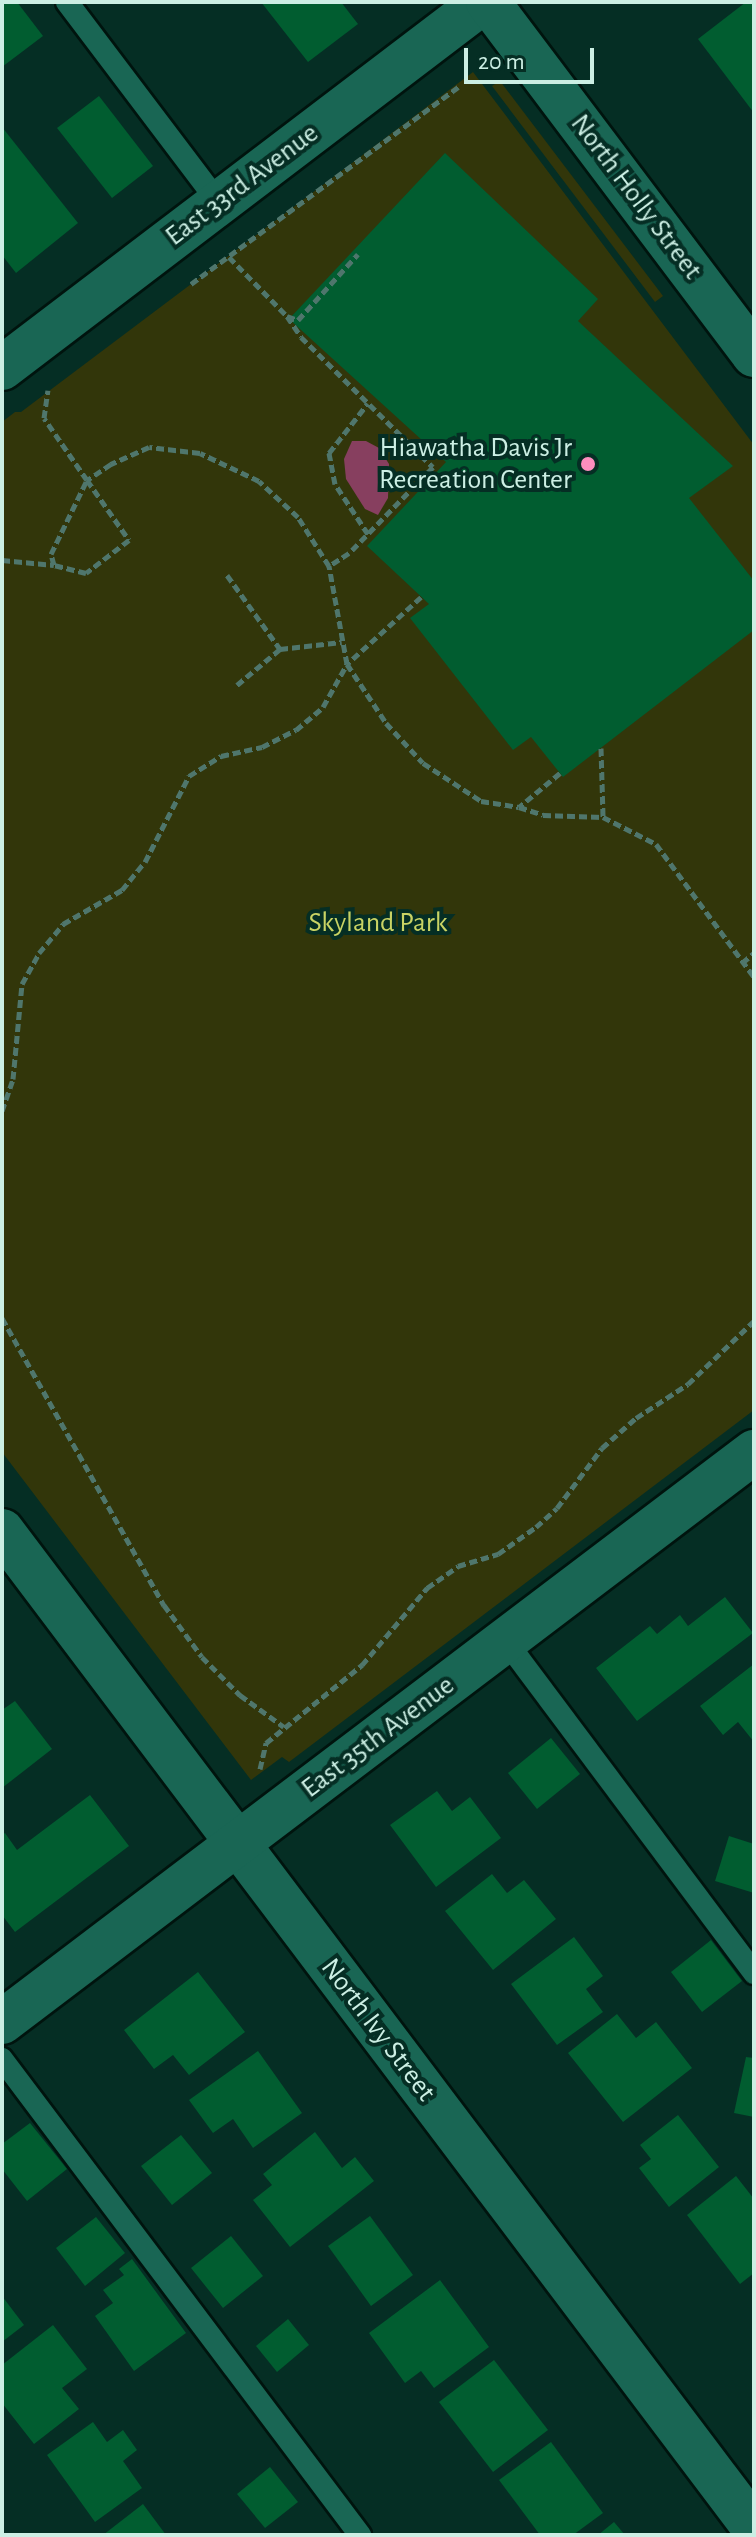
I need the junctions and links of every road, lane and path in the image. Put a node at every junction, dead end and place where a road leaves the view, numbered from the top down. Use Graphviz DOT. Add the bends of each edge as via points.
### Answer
graph roads {
  1 [pos="67,2"];
  2 [pos="486,2"];
  3 [pos="458,87"];
  4 [pos="219,203"];
  5 [pos="358,254"];
  6 [pos="229,257"];
  7 [pos="180,292"];
  8 [pos="287,316"];
  9 [pos="754,355"];
  10 [pos="2,368"];
  11 [pos="60,381"];
  12 [pos="368,403"];
  13 [pos="87,480"];
  14 [pos="368,534"];
  15 [pos="2,560"];
  16 [pos="54,565"];
  17 [pos="329,566"];
  18 [pos="227,575"];
  19 [pos="421,597"];
  20 [pos="342,642"];
  21 [pos="280,649"];
  22 [pos="347,664"];
  23 [pos="237,685"];
  24 [pos="601,748"];
  25 [pos="560,773"];
  26 [pos="519,807"];
  27 [pos="603,817"];
  28 [pos="754,953"];
  29 [pos="742,963"];
  30 [pos="754,977"];
  31 [pos="2,1111"];
  32 [pos="2,1318"];
  33 [pos="754,1321"];
  34 [pos="754,1452"];
  35 [pos="2,1531"];
  36 [pos="505,1640"];
  37 [pos="285,1727"];
  38 [pos="260,1770"];
  39 [pos="237,1843"];
  40 [pos="754,1973"];
  41 [pos="2,2022"];
  42 [pos="2,2059"];
  43 [pos="754,2528"];
  44 [pos="360,2535"];
  1 -- 4 [label="lane"];
  2 -- 4 [label="street, East 33rd Avenue"];
  2 -- 9 [label="street, North Holly Street"];
  3 -- 6 [label="path"];
  4 -- 10 [label="street, East 33rd Avenue"];
  5 -- 8 [label="path" via="298,320"];
  6 -- 7 [label="path"];
  6 -- 8 [label="path"];
  8 -- 12 [label="path" via="301,337"];
  11 -- 13 [label="path" via="48,390 44,418"];
  12 -- 14 [label="path" via="329,453 335,484"];
  12 -- 14 [label="path" via="433,467"];
  13 -- 16 [label="path" via="51,554"];
  13 -- 16 [label="path" via="129,540 86,573"];
  13 -- 17 [label="path" via="149,447 200,453 259,481 298,517"];
  14 -- 17 [label="path"];
  15 -- 16 [label="path"];
  17 -- 20 [label="path"];
  18 -- 21 [label="path"];
  19 -- 22 [label="path"];
  20 -- 21 [label="path"];
  20 -- 22 [label="path"];
  21 -- 23 [label="path"];
  22 -- 26 [label="path" via="386,723 423,763 481,801"];
  22 -- 31 [label="path" via="323,707 296,730 262,747 221,756 189,776 145,862 122,890 63,924 39,953 22,984 13,1079"];
  24 -- 27 [label="path"];
  25 -- 26 [label="path"];
  26 -- 27 [label="path" via="543,815"];
  27 -- 29 [label="path" via="656,844"];
  28 -- 29 [label="path"];
  29 -- 30 [label="path"];
  32 -- 37 [label="path" via="164,1605 202,1657 240,1695"];
  33 -- 37 [label="path" via="688,1384 602,1448 536,1527 498,1554 458,1566 427,1588 362,1665"];
  34 -- 36 [label="street, East 35th Avenue"];
  35 -- 39 [label="street, North Ivy Street"];
  36 -- 39 [label="street, East 35th Avenue"];
  36 -- 40 [label="lane"];
  37 -- 38 [label="path" via="266,1743"];
  39 -- 41 [label="street, East 35th Avenue"];
  39 -- 43 [label="street, North Ivy Street"];
  42 -- 44 [label="lane"];
}
